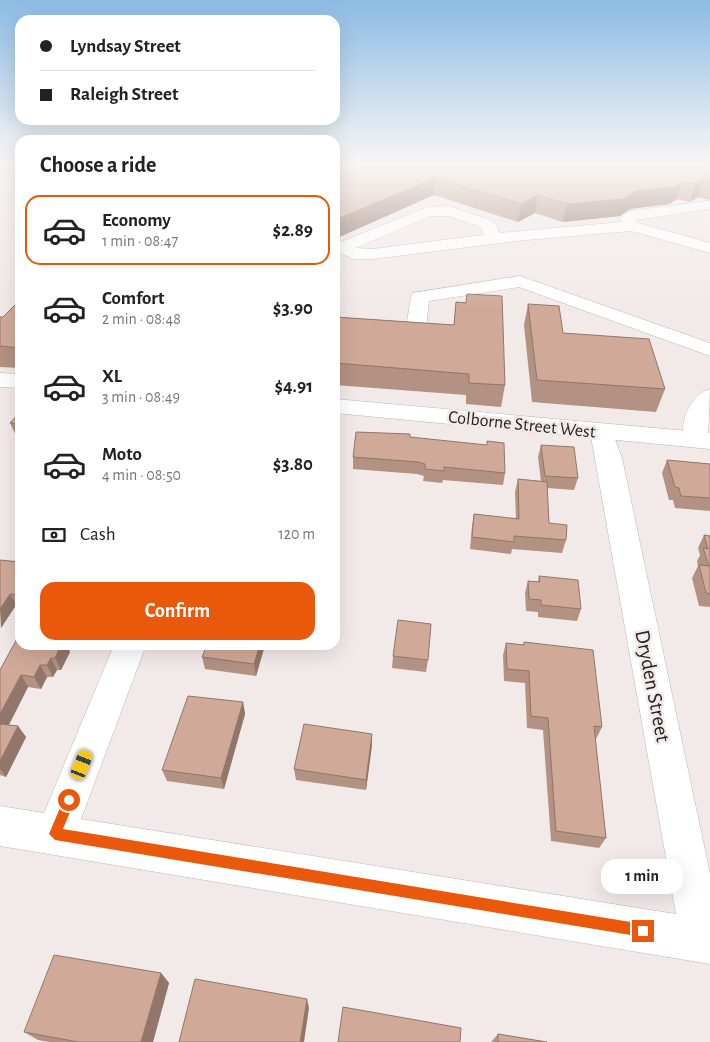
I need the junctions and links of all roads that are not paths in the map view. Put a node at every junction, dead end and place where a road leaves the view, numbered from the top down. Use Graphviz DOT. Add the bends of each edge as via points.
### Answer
graph roads {
  1 [pos="433,212"];
  2 [pos="446,212"];
  3 [pos="662,212"];
  4 [pos="632,226"];
  5 [pos="492,240"];
  6 [pos="710,248"];
  7 [pos="416,328"];
  8 [pos="710,350"];
  9 [pos="0,380"];
  10 [pos="15,381"];
  11 [pos="710,396"];
  12 [pos="340,406"];
  13 [pos="602,432"];
  14 [pos="703,440"];
  15 [pos="128,650"];
  16 [pos="0,826"];
  17 [pos="55,834"];
  18 [pos="706,941"];
  1 -- 5 [label="street" via="342,248 354,254 373,254"];
  2 -- 5 [label="street" via="484,223 490,227"];
  3 -- 4 [label="street" via="630,216 628,219"];
  4 -- 5 [label="street"];
  4 -- 6 [label="street"];
  7 -- 8 [label="street" via="420,297 520,281"];
  9 -- 10 [label="street"];
  11 -- 14 [label="street" via="698,411"];
  12 -- 13 [label="street, Colborne Street West"];
  13 -- 14 [label="street, Colborne Street West"];
  13 -- 18 [label="street, Dryden Street"];
  15 -- 17 [label="street"];
  16 -- 17 [label="street"];
  17 -- 18 [label="street"];
}
